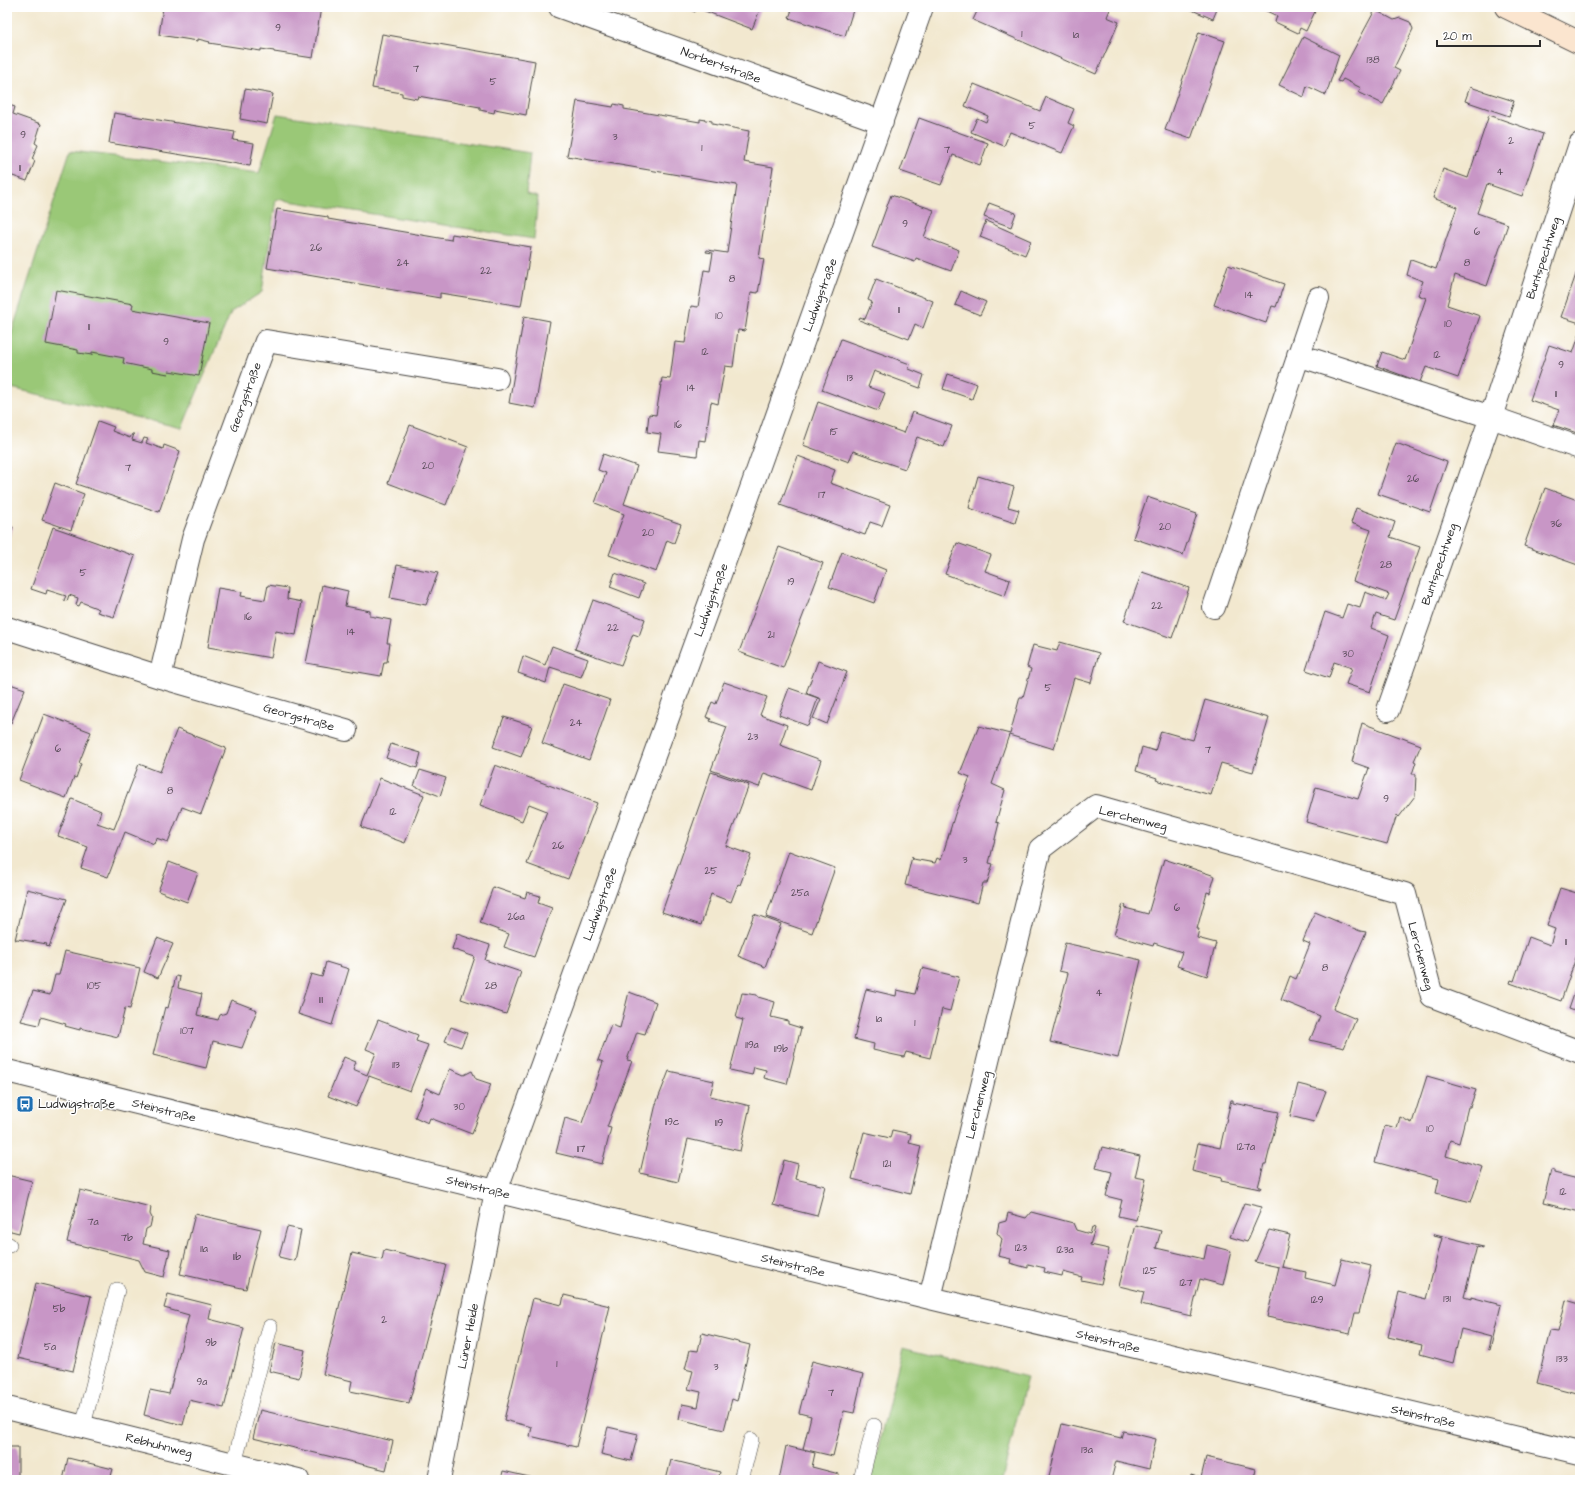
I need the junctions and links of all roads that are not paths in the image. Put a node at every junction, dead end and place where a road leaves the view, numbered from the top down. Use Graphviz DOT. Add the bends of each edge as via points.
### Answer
graph roads {
  1 [pos="560,7"];
  2 [pos="922,7"];
  3 [pos="1506,7"];
  4 [pos="1580,43"];
  5 [pos="882,122"];
  6 [pos="1580,144"];
  7 [pos="1318,298"];
  8 [pos="1298,355"];
  9 [pos="497,379"];
  10 [pos="1491,417"];
  11 [pos="1580,448"];
  12 [pos="1214,607"];
  13 [pos="7,628"];
  14 [pos="160,677"];
  15 [pos="1388,710"];
  16 [pos="346,730"];
  17 [pos="1580,1052"];
  18 [pos="7,1072"];
  19 [pos="496,1191"];
  20 [pos="117,1290"];
  21 [pos="930,1298"];
  22 [pos="270,1327"];
  23 [pos="7,1408"];
  24 [pos="83,1426"];
  25 [pos="874,1426"];
  26 [pos="750,1440"];
  27 [pos="1580,1453"];
  28 [pos="234,1464"];
  29 [pos="298,1480"];
  30 [pos="439,1480"];
  31 [pos="741,1480"];
  32 [pos="861,1480"];
  1 -- 5 [label="street, Norbertstraße"];
  2 -- 5 [label="street, Ludwigstraße"];
  3 -- 4 [label="main road"];
  5 -- 19 [label="street, Ludwigstraße"];
  6 -- 10 [label="street, Buntspechtweg"];
  7 -- 8 [label="street"];
  8 -- 10 [label="street"];
  8 -- 12 [label="street"];
  9 -- 14 [label="street, Georgstraße" via="266,341 193,539"];
  10 -- 11 [label="street"];
  10 -- 15 [label="street, Buntspechtweg"];
  13 -- 14 [label="street, Georgstraße"];
  14 -- 16 [label="street, Georgstraße"];
  17 -- 21 [label="street, Lerchenweg" via="1432,996 1405,894 1096,806 1040,849"];
  18 -- 19 [label="street, Steinstraße"];
  19 -- 21 [label="street, Steinstraße"];
  19 -- 30 [label="street, Lüner Heide"];
  20 -- 24 [label="lane"];
  21 -- 27 [label="street, Steinstraße"];
  22 -- 28 [label="lane"];
  23 -- 24 [label="street, Rebhuhnweg"];
  24 -- 28 [label="street, Rebhuhnweg"];
  25 -- 32 [label="lane"];
  26 -- 31 [label="lane"];
  28 -- 29 [label="street, Rebhuhnweg"];
}
